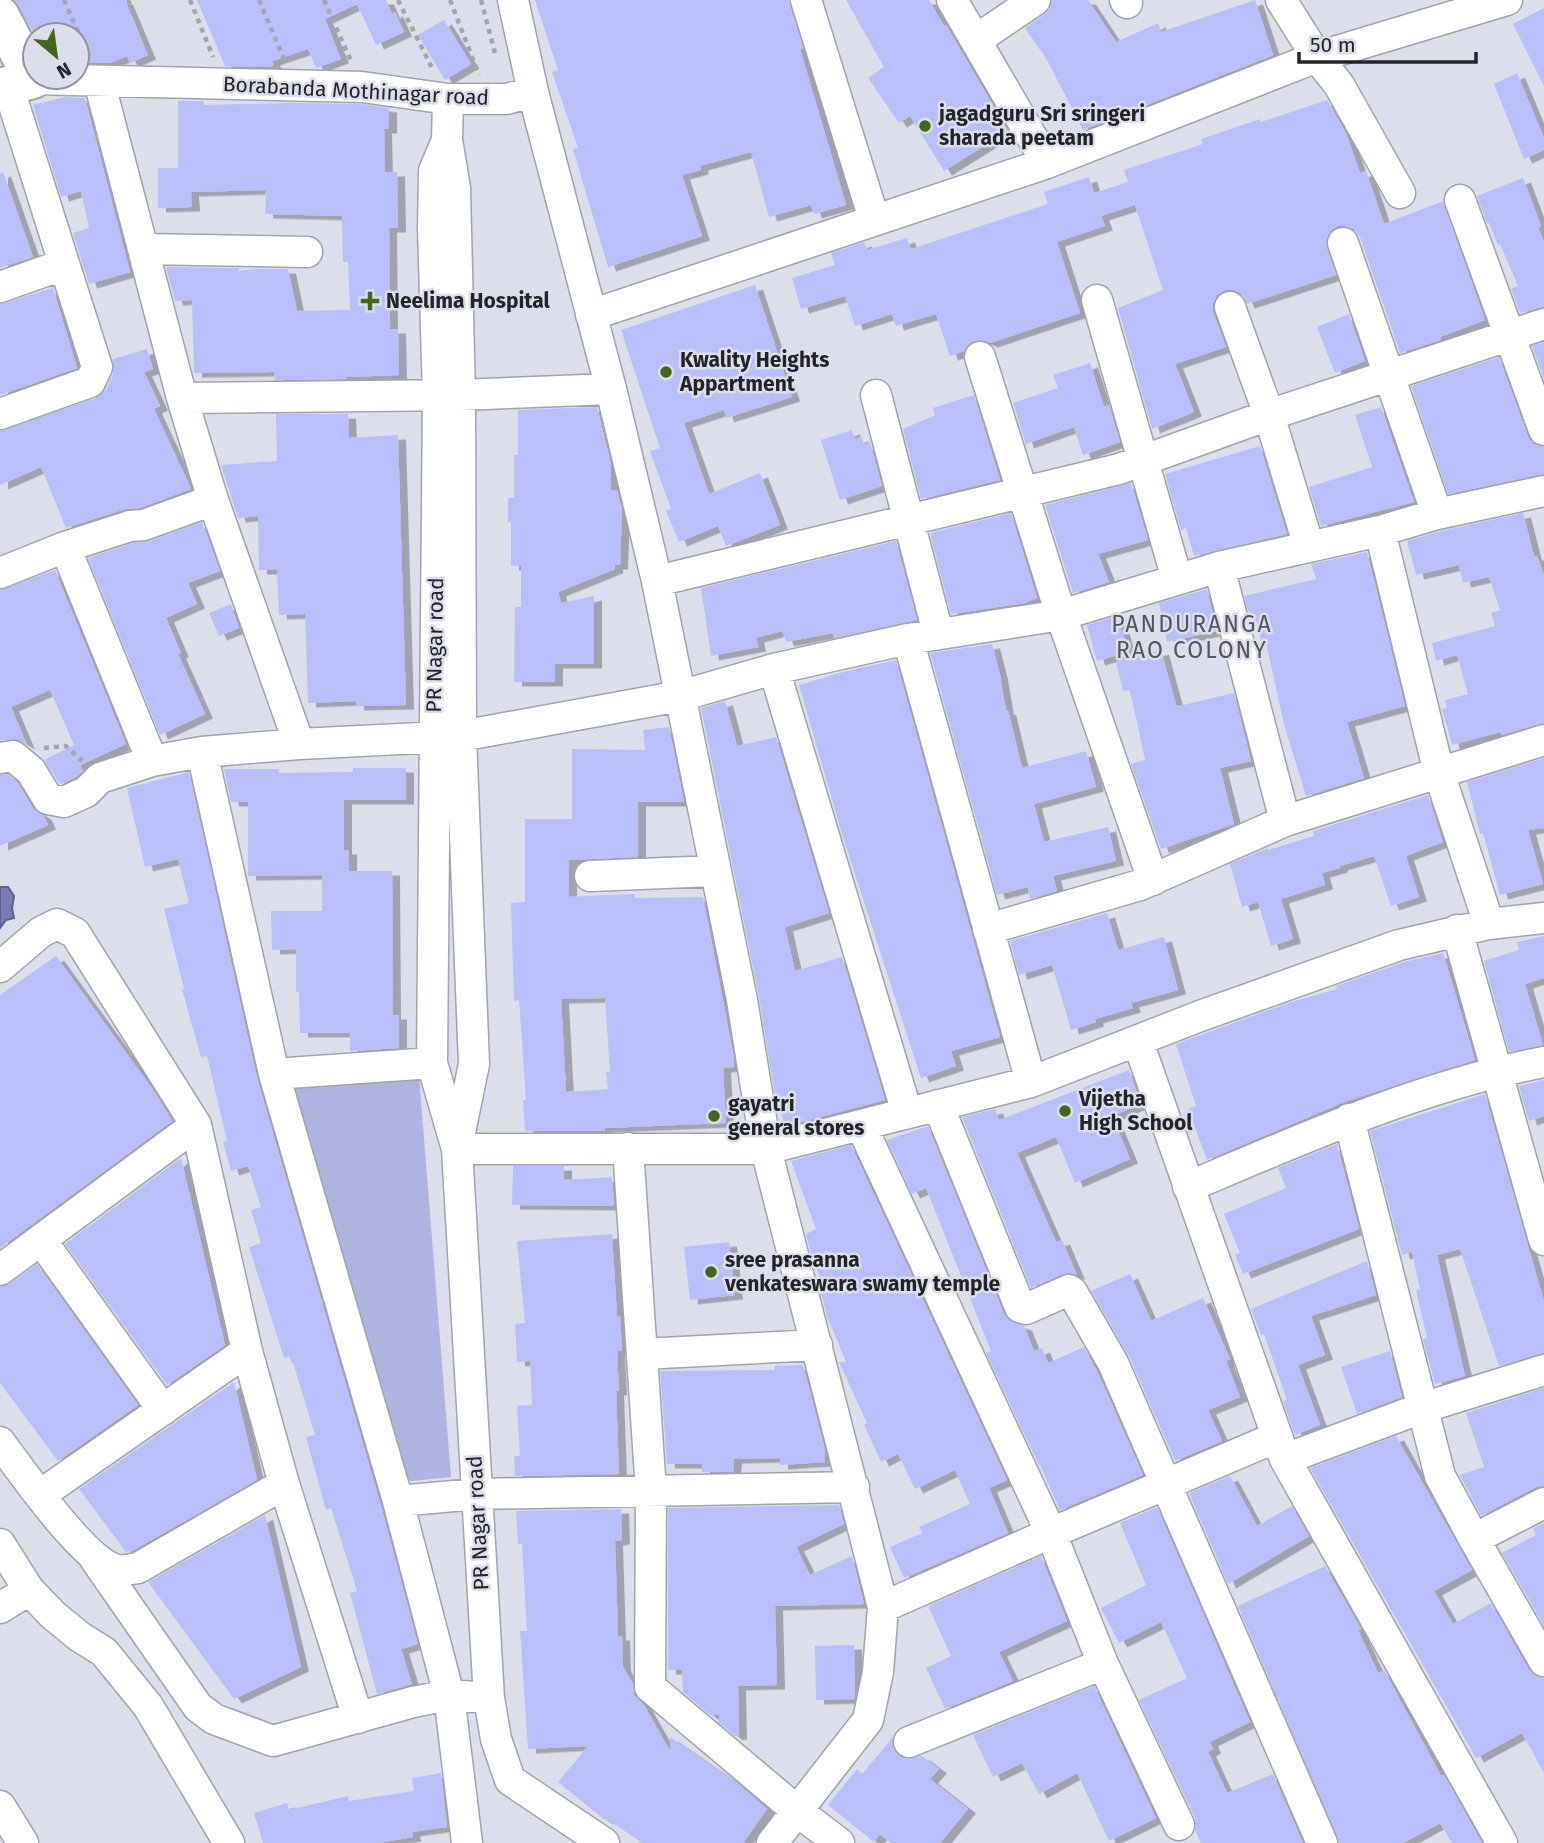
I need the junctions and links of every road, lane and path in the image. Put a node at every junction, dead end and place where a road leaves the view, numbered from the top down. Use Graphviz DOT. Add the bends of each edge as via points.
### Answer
graph roads {
  1 [pos="64,0"];
  2 [pos="128,0"];
  3 [pos="190,0"];
  4 [pos="259,0"];
  5 [pos="324,0"];
  6 [pos="398,0"];
  7 [pos="450,0"];
  8 [pos="481,0"];
  9 [pos="513,0"];
  10 [pos="806,0"];
  11 [pos="952,0"];
  12 [pos="1035,0"];
  13 [pos="1281,0"];
  14 [pos="1507,0"];
  15 [pos="0,16"];
  16 [pos="976,40"];
  17 [pos="1317,57"];
  18 [pos="100,80"];
  19 [pos="162,82"];
  20 [pos="14,84"];
  21 [pos="223,84"];
  22 [pos="295,85"];
  23 [pos="362,88"];
  24 [pos="509,96"];
  25 [pos="448,99"];
  26 [pos="1047,163"];
  27 [pos="1400,193"];
  28 [pos="1460,200"];
  29 [pos="874,219"];
  30 [pos="1343,243"];
  31 [pos="143,249"];
  32 [pos="307,252"];
  33 [pos="67,273"];
  34 [pos="0,287"];
  35 [pos="1097,300"];
  36 [pos="1230,307"];
  37 [pos="591,315"];
  38 [pos="1544,324"];
  39 [pos="1510,334"];
  40 [pos="981,356"];
  41 [pos="1389,375"];
  42 [pos="611,389"];
  43 [pos="449,395"];
  44 [pos="876,395"];
  45 [pos="182,398"];
  46 [pos="0,414"];
  47 [pos="1269,415"];
  48 [pos="1544,430"];
  49 [pos="1145,460"];
  50 [pos="1023,492"];
  51 [pos="213,500"];
  52 [pos="1542,500"];
  53 [pos="1437,514"];
  54 [pos="909,520"];
  55 [pos="1380,531"];
  56 [pos="65,547"];
  57 [pos="1309,547"];
  58 [pos="1219,567"];
  59 [pos="0,573"];
  60 [pos="1177,579"];
  61 [pos="657,581"];
  62 [pos="1061,615"];
  63 [pos="938,633"];
  64 [pos="908,639"];
  65 [pos="774,669"];
  66 [pos="680,696"];
  67 [pos="448,737"];
  68 [pos="1544,740"];
  69 [pos="299,744"];
  70 [pos="202,752"];
  71 [pos="6,757"];
  72 [pos="152,761"];
  73 [pos="1439,773"];
  74 [pos="100,778"];
  75 [pos="1285,821"];
  76 [pos="715,871"];
  77 [pos="590,876"];
  78 [pos="1153,880"];
  79 [pos="1544,918"];
  80 [pos="1489,924"];
  81 [pos="988,929"];
  82 [pos="1457,930"];
  83 [pos="0,967"];
  84 [pos="1138,1042"];
  85 [pos="1544,1062"];
  86 [pos="432,1063"];
  87 [pos="1496,1071"];
  88 [pos="274,1074"];
  89 [pos="1031,1083"];
  90 [pos="938,1105"];
  91 [pos="907,1113"];
  92 [pos="1349,1119"];
  93 [pos="196,1125"];
  94 [pos="861,1125"];
  95 [pos="628,1148"];
  96 [pos="457,1149"];
  97 [pos="766,1149"];
  98 [pos="1188,1187"];
  99 [pos="41,1240"];
  100 [pos="1544,1240"];
  101 [pos="0,1270"];
  102 [pos="817,1346"];
  103 [pos="247,1351"];
  104 [pos="642,1354"];
  105 [pos="1544,1370"];
  106 [pos="1422,1408"];
  107 [pos="163,1410"];
  108 [pos="0,1442"];
  109 [pos="1281,1448"];
  110 [pos="284,1484"];
  111 [pos="1166,1484"];
  112 [pos="854,1487"];
  113 [pos="651,1491"];
  114 [pos="476,1494"];
  115 [pos="40,1495"];
  116 [pos="398,1502"];
  117 [pos="1544,1503"];
  118 [pos="1051,1532"];
  119 [pos="1474,1539"];
  120 [pos="0,1544"];
  121 [pos="95,1559"];
  122 [pos="29,1590"];
  123 [pos="883,1607"];
  124 [pos="0,1608"];
  125 [pos="1544,1661"];
  126 [pos="1103,1664"];
  127 [pos="449,1695"];
  128 [pos="489,1698"];
  129 [pos="358,1718"];
  130 [pos="909,1742"];
  131 [pos="0,1806"];
  132 [pos="796,1811"];
  133 [pos="1180,1825"];
  134 [pos="23,1843"];
  135 [pos="229,1843"];
  136 [pos="467,1843"];
  137 [pos="604,1843"];
  138 [pos="772,1843"];
  139 [pos="839,1843"];
  140 [pos="1322,1843"];
  141 [pos="1502,1843"];
  1 -- 18 [label="path"];
  2 -- 19 [label="path"];
  3 -- 21 [label="path"];
  4 -- 22 [label="path"];
  5 -- 23 [label="path"];
  6 -- 25 [label="path"];
  7 -- 24 [label="path"];
  8 -- 24 [label="path"];
  9 -- 24 [label="street"];
  10 -- 29 [label="street"];
  11 -- 16 [label="street"];
  12 -- 16 [label="street"];
  13 -- 17 [label="street"];
  14 -- 17 [label="street"];
  15 -- 20 [label="main road"];
  16 -- 26 [label="street"];
  17 -- 26 [label="street"];
  17 -- 27 [label="street" via="1339,85"];
  18 -- 19 [label="street, Borabanda Mothinagar road"];
  18 -- 20 [label="street, Borabanda Mothinagar road"];
  18 -- 31 [label="street"];
  19 -- 21 [label="street, Borabanda Mothinagar road"];
  20 -- 33 [label="street"];
  21 -- 22 [label="street, Borabanda Mothinagar road"];
  22 -- 23 [label="street, Borabanda Mothinagar road"];
  23 -- 25 [label="street, Borabanda Mothinagar road"];
  24 -- 25 [label="street, Borabanda Mothinagar road"];
  24 -- 37 [label="street"];
  25 -- 43 [label="street, PR Nagar road" via="447,140 455,188"];
  26 -- 29 [label="street"];
  28 -- 39 [label="street"];
  29 -- 37 [label="street"];
  30 -- 41 [label="street"];
  31 -- 32 [label="street"];
  31 -- 45 [label="street"];
  33 -- 34 [label="street" via="51,269"];
  33 -- 46 [label="street" via="97,368 90,382"];
  35 -- 49 [label="street"];
  36 -- 47 [label="street"];
  37 -- 42 [label="street"];
  38 -- 39 [label="street"];
  39 -- 41 [label="street"];
  39 -- 48 [label="street"];
  40 -- 50 [label="street"];
  41 -- 47 [label="street"];
  41 -- 53 [label="street"];
  42 -- 43 [label="street"];
  42 -- 61 [label="street"];
  43 -- 45 [label="street"];
  43 -- 67 [label="street, PR Nagar road"];
  44 -- 54 [label="street"];
  45 -- 51 [label="street"];
  47 -- 49 [label="street"];
  47 -- 57 [label="street"];
  49 -- 50 [label="street"];
  49 -- 60 [label="street"];
  50 -- 54 [label="street"];
  50 -- 62 [label="street"];
  51 -- 56 [label="street"];
  51 -- 69 [label="street"];
  52 -- 53 [label="street"];
  53 -- 55 [label="street"];
  54 -- 61 [label="street"];
  54 -- 63 [label="street"];
  55 -- 57 [label="street"];
  55 -- 73 [label="street"];
  56 -- 59 [label="street"];
  56 -- 72 [label="street"];
  57 -- 58 [label="street"];
  58 -- 60 [label="street"];
  58 -- 75 [label="street"];
  60 -- 62 [label="street"];
  61 -- 66 [label="street"];
  62 -- 63 [label="street"];
  62 -- 78 [label="street"];
  63 -- 64 [label="street"];
  64 -- 65 [label="street"];
  64 -- 81 [label="street"];
  65 -- 66 [label="street"];
  65 -- 91 [label="street"];
  66 -- 67 [label="street"];
  66 -- 76 [label="street"];
  67 -- 69 [label="street"];
  67 -- 86 [label="street, PR Nagar road"];
  67 -- 96 [label="street, PR Nagar road" via="474,1064"];
  68 -- 73 [label="street"];
  69 -- 70 [label="street"];
  70 -- 72 [label="street"];
  70 -- 88 [label="street"];
  71 -- 74 [label="path" via="66,746"];
  71 -- 74 [label="street" via="31,771 48,799 64,802 86,792"];
  72 -- 74 [label="street"];
  73 -- 75 [label="street"];
  73 -- 80 [label="street"];
  75 -- 78 [label="street"];
  76 -- 77 [label="street"];
  76 -- 97 [label="street"];
  78 -- 81 [label="street"];
  79 -- 80 [label="street"];
  80 -- 82 [label="street"];
  81 -- 89 [label="street"];
  82 -- 84 [label="street" via="1399,945"];
  82 -- 87 [label="street"];
  83 -- 93 [label="street" via="57,924 75,933"];
  84 -- 89 [label="street"];
  84 -- 98 [label="street"];
  85 -- 87 [label="street"];
  86 -- 88 [label="street"];
  86 -- 96 [label="street, PR Nagar road"];
  87 -- 92 [label="street"];
  87 -- 100 [label="street"];
  88 -- 116 [label="street"];
  89 -- 90 [label="street"];
  90 -- 91 [label="street"];
  90 -- 111 [label="street" via="1020,1307 1026,1309 1072,1292 1113,1363"];
  91 -- 94 [label="street"];
  92 -- 98 [label="street"];
  92 -- 106 [label="street"];
  93 -- 99 [label="street"];
  93 -- 103 [label="street"];
  94 -- 97 [label="street"];
  94 -- 118 [label="street"];
  95 -- 96 [label="street"];
  95 -- 97 [label="street"];
  95 -- 104 [label="street"];
  96 -- 114 [label="street, PR Nagar road"];
  97 -- 102 [label="street"];
  98 -- 109 [label="street"];
  99 -- 101 [label="street"];
  99 -- 107 [label="street"];
  102 -- 104 [label="street"];
  102 -- 112 [label="street"];
  103 -- 107 [label="street"];
  103 -- 110 [label="street"];
  104 -- 113 [label="street"];
  105 -- 106 [label="street"];
  106 -- 109 [label="street"];
  106 -- 119 [label="street" via="1440,1476"];
  107 -- 115 [label="street"];
  108 -- 115 [label="street"];
  109 -- 111 [label="street"];
  109 -- 141 [label="street"];
  110 -- 121 [label="street" via="138,1569 116,1570"];
  110 -- 129 [label="street"];
  111 -- 118 [label="street"];
  111 -- 140 [label="street"];
  112 -- 113 [label="street"];
  112 -- 123 [label="street"];
  113 -- 114 [label="street"];
  113 -- 132 [label="street" via="650,1687"];
  114 -- 116 [label="street"];
  114 -- 128 [label="street, PR Nagar road"];
  115 -- 121 [label="street"];
  116 -- 127 [label="street"];
  117 -- 119 [label="street"];
  118 -- 123 [label="street"];
  118 -- 126 [label="street"];
  119 -- 125 [label="street"];
  120 -- 122 [label="street"];
  121 -- 129 [label="street" via="198,1707 214,1719 273,1741"];
  122 -- 124 [label="street"];
  122 -- 135 [label="street" via="53,1615 104,1652 139,1695"];
  123 -- 132 [label="street" via="878,1672 868,1720"];
  126 -- 130 [label="street"];
  126 -- 133 [label="street"];
  127 -- 128 [label="street"];
  127 -- 129 [label="street"];
  127 -- 136 [label="street"];
  128 -- 137 [label="street, PR Nagar road" via="496,1740 510,1780"];
  131 -- 134 [label="street"];
  132 -- 138 [label="street"];
  132 -- 139 [label="street"];
}
